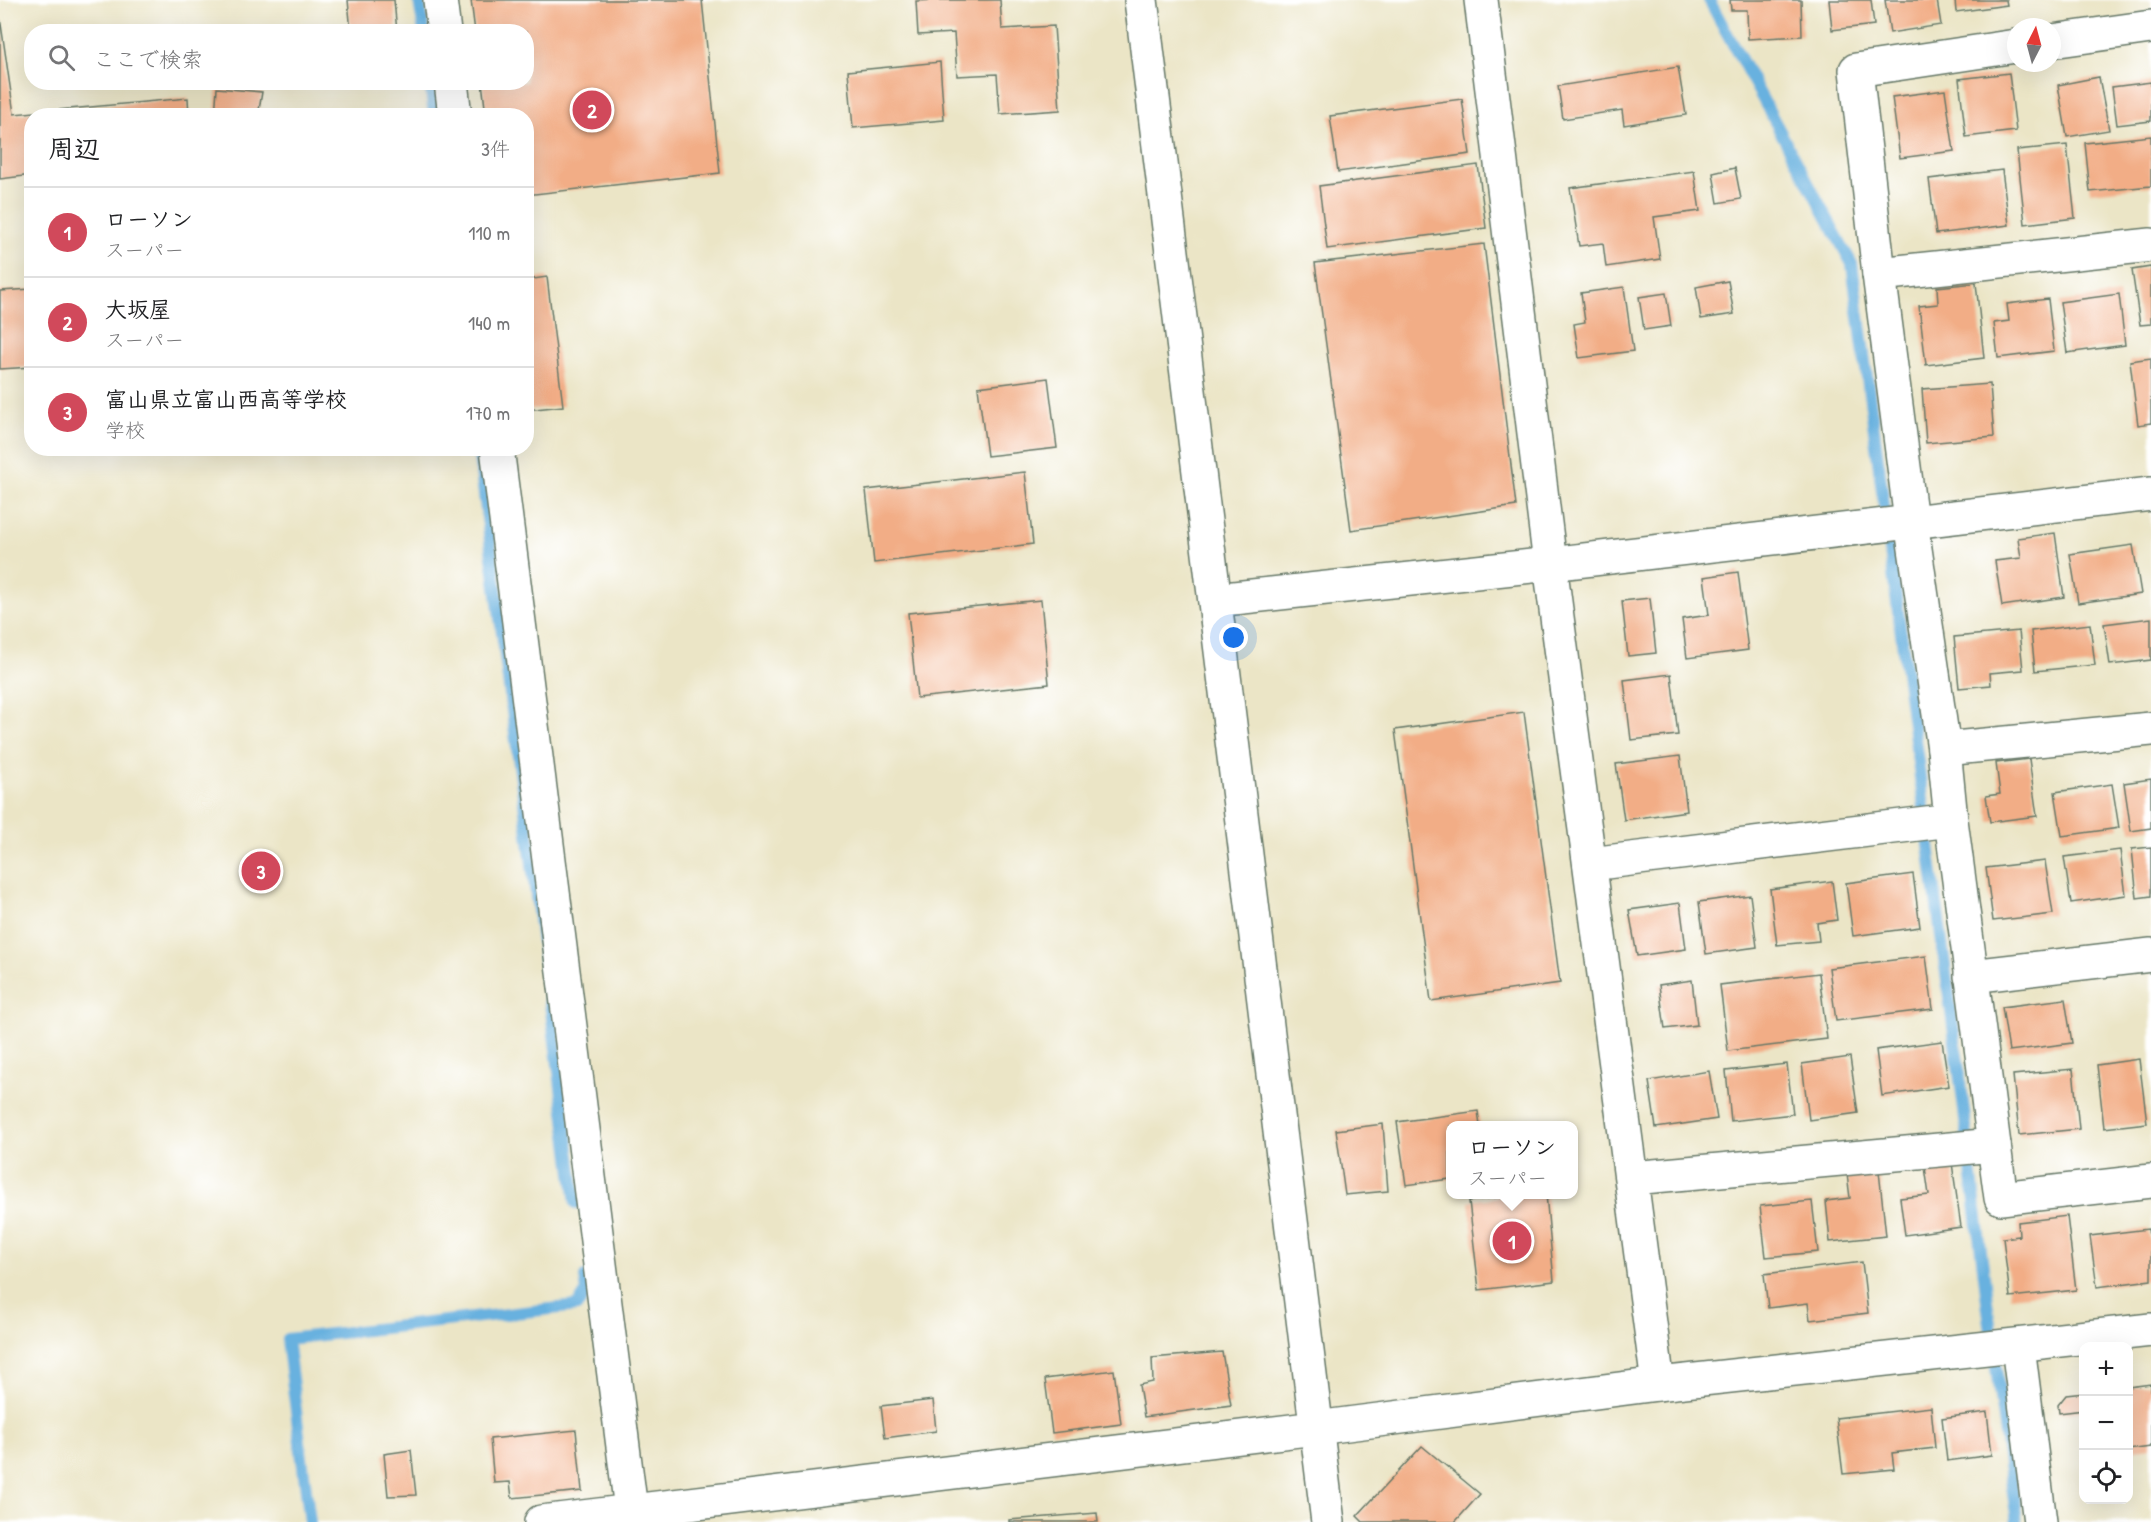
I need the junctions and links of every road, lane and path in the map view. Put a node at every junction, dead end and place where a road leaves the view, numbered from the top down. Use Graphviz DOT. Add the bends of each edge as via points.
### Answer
graph roads {
  1 [pos="440,0"];
  2 [pos="1140,0"];
  3 [pos="1481,0"];
  4 [pos="443,24"];
  5 [pos="2151,27"];
  6 [pos="2061,40"];
  7 [pos="2007,47"];
  8 [pos="451,90"];
  9 [pos="454,108"];
  10 [pos="2151,244"];
  11 [pos="1879,274"];
  12 [pos="498,456"];
  13 [pos="2151,494"];
  14 [pos="1911,520"];
  15 [pos="1550,564"];
  16 [pos="1215,600"];
  17 [pos="2151,729"];
  18 [pos="1944,749"];
  19 [pos="1951,820"];
  20 [pos="1590,864"];
  21 [pos="2151,955"];
  22 [pos="1971,976"];
  23 [pos="1994,1145"];
  24 [pos="1632,1178"];
  25 [pos="2151,1181"];
  26 [pos="2151,1330"];
  27 [pos="2018,1346"];
  28 [pos="1658,1384"];
  29 [pos="1316,1428"];
  30 [pos="631,1510"];
  31 [pos="541,1522"];
  32 [pos="1328,1522"];
  33 [pos="2040,1522"];
  1 -- 4 [label="street"];
  2 -- 16 [label="street"];
  3 -- 15 [label="street"];
  5 -- 6 [label="street"];
  7 -- 11 [label="street" via="1856,70"];
  8 -- 9 [label="street"];
  10 -- 11 [label="street"];
  11 -- 14 [label="street"];
  12 -- 30 [label="street"];
  13 -- 14 [label="street"];
  14 -- 15 [label="street"];
  14 -- 18 [label="street"];
  15 -- 16 [label="street"];
  15 -- 20 [label="street"];
  16 -- 29 [label="street"];
  17 -- 18 [label="street"];
  18 -- 19 [label="street"];
  19 -- 20 [label="street"];
  19 -- 22 [label="street"];
  20 -- 24 [label="street"];
  21 -- 22 [label="street"];
  22 -- 23 [label="street"];
  23 -- 24 [label="street"];
  23 -- 25 [label="street" via="2001,1198"];
  24 -- 28 [label="street"];
  26 -- 27 [label="street"];
  27 -- 28 [label="street"];
  27 -- 33 [label="street"];
  28 -- 29 [label="street"];
  29 -- 30 [label="street"];
  29 -- 32 [label="street"];
  30 -- 31 [label="street"];
}
